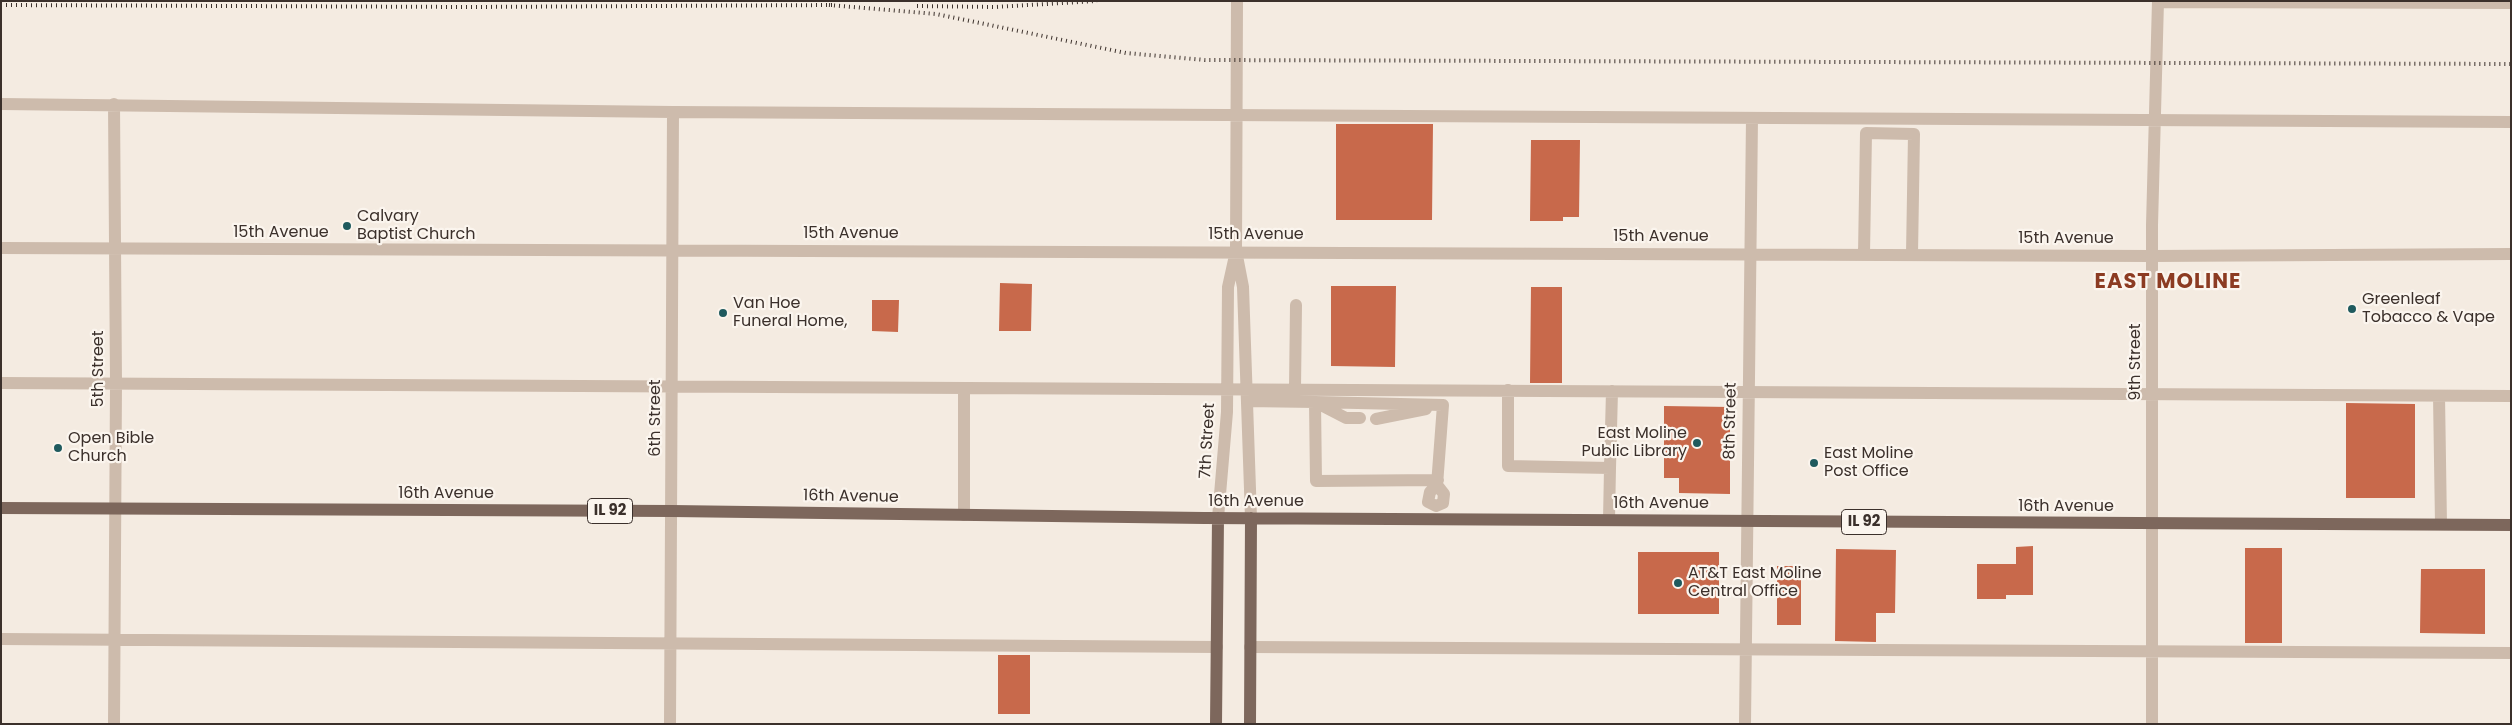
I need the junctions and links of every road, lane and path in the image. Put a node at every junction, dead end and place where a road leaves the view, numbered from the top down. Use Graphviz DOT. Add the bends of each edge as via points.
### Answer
graph roads {
  1 [pos="1237,1"];
  2 [pos="2158,2"];
  3 [pos="2511,3"];
  4 [pos="1,104"];
  5 [pos="114,104"];
  6 [pos="673,112"];
  7 [pos="1237,115"];
  8 [pos="1752,118"];
  9 [pos="2156,122"];
  10 [pos="2511,122"];
  11 [pos="1,248"];
  12 [pos="114,249"];
  13 [pos="672,250"];
  14 [pos="1236,251"];
  15 [pos="1749,253"];
  16 [pos="1864,254"];
  17 [pos="1912,254"];
  18 [pos="2511,254"];
  19 [pos="2152,256"];
  20 [pos="1296,305"];
  21 [pos="1,383"];
  22 [pos="116,383"];
  23 [pos="672,386"];
  24 [pos="964,388"];
  25 [pos="1226,389"];
  26 [pos="1296,389"];
  27 [pos="1508,390"];
  28 [pos="1612,391"];
  29 [pos="1747,392"];
  30 [pos="2153,394"];
  31 [pos="1247,395"];
  32 [pos="2439,396"];
  33 [pos="2511,396"];
  34 [pos="1315,402"];
  35 [pos="1443,405"];
  36 [pos="1360,418"];
  37 [pos="1376,419"];
  38 [pos="1610,468"];
  39 [pos="1438,483"];
  40 [pos="1,508"];
  41 [pos="115,509"];
  42 [pos="672,511"];
  43 [pos="1435,512"];
  44 [pos="964,515"];
  45 [pos="1218,518"];
  46 [pos="1251,518"];
  47 [pos="1609,520"];
  48 [pos="1746,521"];
  49 [pos="2152,524"];
  50 [pos="2441,524"];
  51 [pos="2511,525"];
  52 [pos="1,640"];
  53 [pos="115,640"];
  54 [pos="671,644"];
  55 [pos="1217,647"];
  56 [pos="1250,647"];
  57 [pos="1746,650"];
  58 [pos="2154,652"];
  59 [pos="2511,653"];
  60 [pos="114,724"];
  61 [pos="670,724"];
  62 [pos="1216,724"];
  63 [pos="1250,724"];
  64 [pos="1745,724"];
  65 [pos="2152,724"];
  1 -- 7 [label="street, 7th Street"];
  2 -- 3 [label="street"];
  2 -- 9 [label="street, 9th Street"];
  4 -- 5 [label="street"];
  5 -- 6 [label="street"];
  5 -- 12 [label="street, 5th Street"];
  6 -- 7 [label="street"];
  6 -- 13 [label="street, 6th Street"];
  7 -- 8 [label="street"];
  7 -- 14 [label="street, 7th Street"];
  8 -- 9 [label="street"];
  8 -- 15 [label="street, 8th Street"];
  9 -- 10 [label="street"];
  9 -- 19 [label="street, 9th Street"];
  11 -- 12 [label="street, 15th Avenue"];
  12 -- 13 [label="street, 15th Avenue"];
  12 -- 22 [label="street, 5th Street"];
  13 -- 14 [label="street, 15th Avenue"];
  13 -- 23 [label="street, 6th Street"];
  14 -- 15 [label="street, 15th Avenue"];
  14 -- 25 [label="street, 7th Street" via="1228,286"];
  14 -- 31 [label="street, 7th Street" via="1243,287"];
  15 -- 16 [label="street, 15th Avenue"];
  15 -- 29 [label="street, 8th Street"];
  16 -- 17 [label="street, 15th Avenue"];
  16 -- 17 [label="street" via="1866,132 1914,134"];
  17 -- 19 [label="street, 15th Avenue"];
  18 -- 19 [label="street, 15th Avenue"];
  19 -- 30 [label="street, 9th Street"];
  20 -- 26 [label="street"];
  21 -- 22 [label="street"];
  22 -- 23 [label="street"];
  22 -- 41 [label="street, 5th Street"];
  23 -- 24 [label="street"];
  23 -- 42 [label="street, 6th Street"];
  24 -- 25 [label="street"];
  24 -- 44 [label="street"];
  25 -- 31 [label="street"];
  25 -- 45 [label="street, 7th Street"];
  26 -- 27 [label="street"];
  26 -- 31 [label="street"];
  27 -- 28 [label="street"];
  27 -- 38 [label="street" via="1508,466"];
  28 -- 29 [label="street"];
  28 -- 38 [label="street"];
  29 -- 30 [label="street"];
  29 -- 48 [label="street, 8th Street"];
  30 -- 32 [label="street"];
  30 -- 49 [label="street, 9th Street"];
  31 -- 34 [label="street"];
  31 -- 46 [label="street, 7th Street"];
  32 -- 33 [label="street"];
  32 -- 50 [label="street"];
  34 -- 35 [label="street"];
  34 -- 36 [label="street" via="1346,418"];
  34 -- 39 [label="street" via="1316,481"];
  35 -- 37 [label="street"];
  35 -- 39 [label="street"];
  38 -- 47 [label="street"];
  39 -- 43 [label="street" via="1444,494 1443,503"];
  40 -- 41 [label="main road, 16th Avenue / IL 92"];
  41 -- 42 [label="main road, 16th Avenue / IL 92"];
  41 -- 53 [label="street, 5th Street"];
  42 -- 44 [label="main road, 16th Avenue / IL 92"];
  42 -- 54 [label="street, 6th Street"];
  43 -- 46 [label="main road, 16th Avenue / IL 92"];
  43 -- 47 [label="main road, 16th Avenue / IL 92"];
  44 -- 45 [label="main road, 16th Avenue / IL 92"];
  45 -- 46 [label="main road, 16th Avenue / IL 92"];
  45 -- 55 [label="main road, 7th Street"];
  46 -- 56 [label="main road, 7th Street"];
  47 -- 48 [label="main road, 16th Avenue / IL 92"];
  48 -- 49 [label="main road, 16th Avenue / IL 92"];
  48 -- 57 [label="street, 8th Street"];
  49 -- 50 [label="main road, 16th Avenue / IL 92"];
  49 -- 58 [label="street, 9th Street"];
  50 -- 51 [label="main road, 16th Avenue / IL 92"];
  52 -- 53 [label="street"];
  53 -- 54 [label="street"];
  53 -- 60 [label="street, 5th Street"];
  54 -- 55 [label="street"];
  54 -- 61 [label="street, 6th Street"];
  55 -- 62 [label="main road, 7th Street"];
  56 -- 57 [label="street"];
  56 -- 63 [label="main road, 7th Street"];
  57 -- 58 [label="street"];
  57 -- 64 [label="street, 8th Street"];
  58 -- 59 [label="street"];
  58 -- 65 [label="street, 9th Street"];
}
